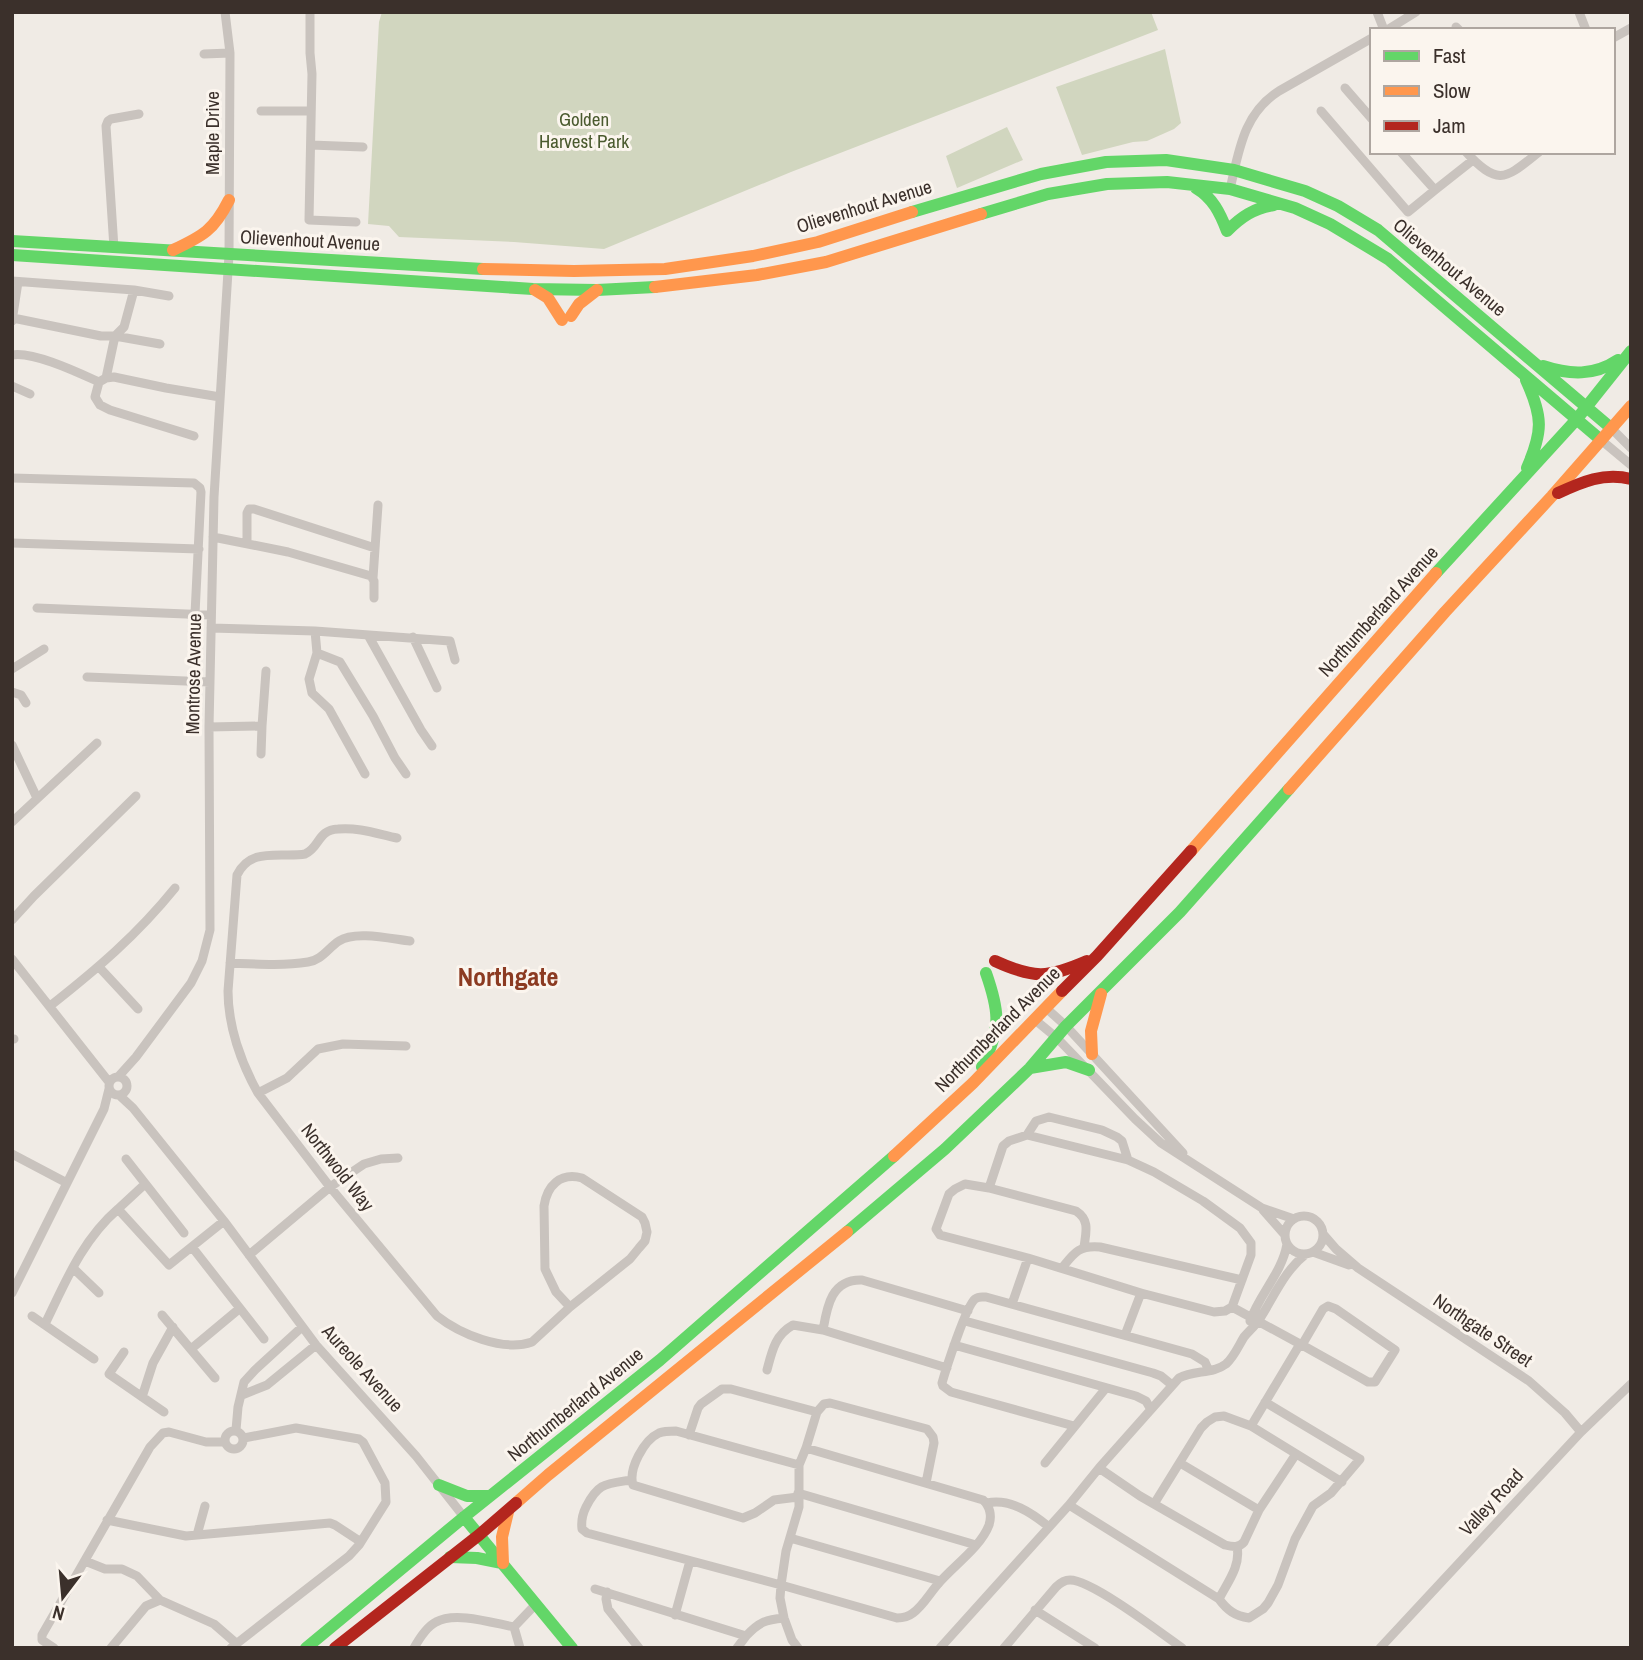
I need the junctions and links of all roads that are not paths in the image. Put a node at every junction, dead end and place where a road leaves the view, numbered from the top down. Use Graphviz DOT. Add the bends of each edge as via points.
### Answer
graph roads {
  1 [pos="225,12"];
  2 [pos="310,12"];
  3 [pos="1377,12"];
  4 [pos="1416,12"];
  5 [pos="1578,12"];
  6 [pos="1384,28"];
  7 [pos="1388,28"];
  8 [pos="1585,28"];
  9 [pos="1631,28"];
  10 [pos="1615,37"];
  11 [pos="1370,42"];
  12 [pos="230,53"];
  13 [pos="204,54"];
  14 [pos="1345,88"];
  15 [pos="261,111"];
  16 [pos="311,111"];
  17 [pos="1321,111"];
  18 [pos="139,114"];
  19 [pos="1370,117"];
  20 [pos="311,145"];
  21 [pos="363,147"];
  22 [pos="1403,154"];
  23 [pos="1536,154"];
  24 [pos="1469,156"];
  25 [pos="1234,170"];
  26 [pos="1189,185"];
  27 [pos="1230,189"];
  28 [pos="1434,190"];
  29 [pos="229,200"];
  30 [pos="1281,204"];
  31 [pos="356,222"];
  32 [pos="12,241"];
  33 [pos="114,248"];
  34 [pos="169,251"];
  35 [pos="12,255"];
  36 [pos="229,255"];
  37 [pos="228,270"];
  38 [pos="15,282"];
  39 [pos="134,289"];
  40 [pos="533,289"];
  41 [pos="597,290"];
  42 [pos="169,296"];
  43 [pos="12,319"];
  44 [pos="115,336"];
  45 [pos="160,344"];
  46 [pos="1631,350"];
  47 [pos="12,355"];
  48 [pos="1533,362"];
  49 [pos="1524,374"];
  50 [pos="102,380"];
  51 [pos="13,388"];
  52 [pos="30,394"];
  53 [pos="220,397"];
  54 [pos="1631,406"];
  55 [pos="1586,408"];
  56 [pos="1576,420"];
  57 [pos="1611,429"];
  58 [pos="194,436"];
  59 [pos="1601,440"];
  60 [pos="1631,448"];
  61 [pos="1631,465"];
  62 [pos="12,478"];
  63 [pos="1522,478"];
  64 [pos="1631,479"];
  65 [pos="1552,496"];
  66 [pos="378,505"];
  67 [pos="213,537"];
  68 [pos="12,543"];
  69 [pos="247,543"];
  70 [pos="375,548"];
  71 [pos="199,549"];
  72 [pos="373,578"];
  73 [pos="374,598"];
  74 [pos="37,608"];
  75 [pos="195,614"];
  76 [pos="211,614"];
  77 [pos="211,628"];
  78 [pos="315,631"];
  79 [pos="368,635"];
  80 [pos="413,637"];
  81 [pos="44,649"];
  82 [pos="317,653"];
  83 [pos="455,660"];
  84 [pos="12,669"];
  85 [pos="266,671"];
  86 [pos="87,677"];
  87 [pos="210,682"];
  88 [pos="437,688"];
  89 [pos="12,692"];
  90 [pos="26,703"];
  91 [pos="262,726"];
  92 [pos="209,727"];
  93 [pos="97,743"];
  94 [pos="12,745"];
  95 [pos="432,746"];
  96 [pos="261,754"];
  97 [pos="365,774"];
  98 [pos="407,774"];
  99 [pos="136,796"];
  100 [pos="37,798"];
  101 [pos="12,822"];
  102 [pos="397,838"];
  103 [pos="175,888"];
  104 [pos="12,920"];
  105 [pos="410,941"];
  106 [pos="1097,956"];
  107 [pos="12,959"];
  108 [pos="995,961"];
  109 [pos="230,962"];
  110 [pos="99,967"];
  111 [pos="986,972"];
  112 [pos="1102,990"];
  113 [pos="50,1006"];
  114 [pos="1045,1007"];
  115 [pos="138,1009"];
  116 [pos="1034,1018"];
  117 [pos="1066,1027"];
  118 [pos="1056,1037"];
  119 [pos="406,1046"];
  120 [pos="1092,1055"];
  121 [pos="1030,1068"];
  122 [pos="1089,1070"];
  123 [pos="973,1083"];
  124 [pos="117,1086"];
  125 [pos="258,1093"];
  126 [pos="1027,1135"];
  127 [pos="12,1154"];
  128 [pos="398,1158"];
  129 [pos="126,1159"];
  130 [pos="1128,1160"];
  131 [pos="1191,1161"];
  132 [pos="67,1183"];
  133 [pos="145,1184"];
  134 [pos="330,1187"];
  135 [pos="989,1188"];
  136 [pos="1262,1208"];
  137 [pos="118,1209"];
  138 [pos="1294,1219"];
  139 [pos="223,1221"];
  140 [pos="184,1233"];
  141 [pos="1323,1234"];
  142 [pos="1286,1239"];
  143 [pos="192,1247"];
  144 [pos="1084,1247"];
  145 [pos="1309,1253"];
  146 [pos="249,1255"];
  147 [pos="1028,1258"];
  148 [pos="73,1268"];
  149 [pos="1062,1268"];
  150 [pos="1358,1268"];
  151 [pos="1281,1275"];
  152 [pos="1242,1280"];
  153 [pos="12,1293"];
  154 [pos="99,1293"];
  155 [pos="1141,1293"];
  156 [pos="1012,1304"];
  157 [pos="570,1307"];
  158 [pos="1232,1307"];
  159 [pos="239,1309"];
  160 [pos="162,1315"];
  161 [pos="32,1316"];
  162 [pos="966,1316"];
  163 [pos="1254,1320"];
  164 [pos="45,1324"];
  165 [pos="173,1327"];
  166 [pos="302,1327"];
  167 [pos="823,1330"];
  168 [pos="1125,1335"];
  169 [pos="264,1339"];
  170 [pos="1301,1344"];
  171 [pos="316,1345"];
  172 [pos="954,1345"];
  173 [pos="191,1349"];
  174 [pos="124,1352"];
  175 [pos="268,1357"];
  176 [pos="94,1359"];
  177 [pos="947,1368"];
  178 [pos="767,1370"];
  179 [pos="1209,1371"];
  180 [pos="282,1373"];
  181 [pos="215,1378"];
  182 [pos="1631,1384"];
  183 [pos="1172,1385"];
  184 [pos="1106,1388"];
  185 [pos="242,1395"];
  186 [pos="142,1397"];
  187 [pos="1265,1402"];
  188 [pos="1150,1408"];
  189 [pos="164,1412"];
  190 [pos="817,1412"];
  191 [pos="1074,1426"];
  192 [pos="1251,1426"];
  193 [pos="236,1430"];
  194 [pos="1581,1432"];
  195 [pos="689,1435"];
  196 [pos="244,1438"];
  197 [pos="225,1442"];
  198 [pos="806,1448"];
  199 [pos="1296,1454"];
  200 [pos="1045,1463"];
  201 [pos="1180,1463"];
  202 [pos="799,1465"];
  203 [pos="1099,1468"];
  204 [pos="631,1480"];
  205 [pos="1342,1482"];
  206 [pos="926,1483"];
  207 [pos="439,1485"];
  208 [pos="798,1495"];
  209 [pos="490,1496"];
  210 [pos="987,1503"];
  211 [pos="1154,1504"];
  212 [pos="1069,1505"];
  213 [pos="205,1506"];
  214 [pos="509,1509"];
  215 [pos="1259,1510"];
  216 [pos="464,1517"];
  217 [pos="107,1520"];
  218 [pos="1049,1527"];
  219 [pos="197,1535"];
  220 [pos="479,1535"];
  221 [pos="790,1538"];
  222 [pos="361,1542"];
  223 [pos="976,1545"];
  224 [pos="1237,1547"];
  225 [pos="450,1557"];
  226 [pos="690,1560"];
  227 [pos="85,1561"];
  228 [pos="503,1563"];
  229 [pos="940,1581"];
  230 [pos="781,1585"];
  231 [pos="595,1589"];
  232 [pos="607,1592"];
  233 [pos="1219,1599"];
  234 [pos="160,1600"];
  235 [pos="535,1605"];
  236 [pos="1035,1610"];
  237 [pos="675,1615"];
  238 [pos="784,1618"];
  239 [pos="514,1627"];
  240 [pos="746,1636"];
  241 [pos="234,1646"];
  242 [pos="54,1648"];
  243 [pos="111,1648"];
  244 [pos="306,1648"];
  245 [pos="335,1648"];
  246 [pos="414,1648"];
  247 [pos="520,1648"];
  248 [pos="572,1648"];
  249 [pos="639,1648"];
  250 [pos="737,1648"];
  251 [pos="798,1648"];
  252 [pos="940,1648"];
  253 [pos="1004,1648"];
  254 [pos="1096,1648"];
  255 [pos="1182,1648"];
  256 [pos="1380,1648"];
  1 -- 12 [label="street, Maple Drive"];
  2 -- 16 [label="street"];
  3 -- 6 [label="street"];
  4 -- 7 [label="street"];
  5 -- 8 [label="street"];
  9 -- 10 [label="street"];
  11 -- 25 [label="street" via="1269,97 1246,129"];
  12 -- 13 [label="street"];
  12 -- 29 [label="street, Maple Drive"];
  14 -- 19 [label="street"];
  15 -- 16 [label="street"];
  16 -- 20 [label="street"];
  17 -- 28 [label="street" via="1408,212"];
  18 -- 33 [label="street" via="111,119 106,126"];
  20 -- 21 [label="street"];
  20 -- 31 [label="street" via="309,220"];
  22 -- 28 [label="street"];
  23 -- 24 [label="street" via="1502,176 1486,171"];
  24 -- 28 [label="street"];
  25 -- 27 [label="street"];
  25 -- 36 [label="main road, Olievenhout Avenue" via="1166,160 1106,162 1041,174 818,242 665,269 469,269"];
  25 -- 48 [label="main road, Olievenhout Avenue" via="1305,191 1377,230"];
  26 -- 27 [label="main road, Olievenhout Avenue"];
  26 -- 30 [label="main road" via="1212,199 1227,231 1251,211"];
  26 -- 41 [label="main road, Olievenhout Avenue" via="1107,184 1048,194 826,262 670,286"];
  27 -- 30 [label="main road, Olievenhout Avenue"];
  29 -- 34 [label="main road" via="210,231"];
  29 -- 36 [label="street, Maple Drive"];
  30 -- 49 [label="main road, Olievenhout Avenue" via="1330,223 1388,259"];
  32 -- 33 [label="main road, Olievenhout Avenue"];
  33 -- 34 [label="main road, Olievenhout Avenue"];
  34 -- 36 [label="main road, Olievenhout Avenue"];
  35 -- 37 [label="main road, Olievenhout Avenue"];
  36 -- 37 [label="street, Maple Drive"];
  37 -- 40 [label="main road, Olievenhout Avenue"];
  37 -- 53 [label="street, Montrose Avenue"];
  38 -- 39 [label="street"];
  38 -- 43 [label="street"];
  39 -- 42 [label="street"];
  39 -- 44 [label="street" via="124,327"];
  40 -- 41 [label="main road, Olievenhout Avenue"];
  40 -- 41 [label="main road" via="567,318"];
  43 -- 44 [label="street"];
  44 -- 45 [label="street"];
  44 -- 50 [label="street"];
  46 -- 48 [label="main road" via="1610,366 1585,374 1556,371"];
  46 -- 55 [label="main road, Northumberland Avenue"];
  47 -- 50 [label="street" via="37,358"];
  48 -- 55 [label="main road, Olievenhout Avenue"];
  49 -- 56 [label="main road, Olievenhout Avenue"];
  49 -- 63 [label="main road" via="1541,417 1538,442"];
  50 -- 53 [label="street" via="114,377"];
  50 -- 58 [label="street" via="95,397 100,405"];
  51 -- 52 [label="street"];
  53 -- 67 [label="street, Montrose Avenue"];
  54 -- 57 [label="main road, Northumberland Avenue"];
  55 -- 56 [label="main road, Northumberland Avenue"];
  55 -- 57 [label="main road, Olievenhout Avenue"];
  56 -- 59 [label="main road, Olievenhout Avenue"];
  56 -- 63 [label="main road, Northumberland Avenue"];
  57 -- 59 [label="main road, Northumberland Avenue"];
  57 -- 60 [label="street, Olievenhout Avenue"];
  59 -- 61 [label="street, Olievenhout Avenue"];
  59 -- 65 [label="main road, Northumberland Avenue"];
  62 -- 71 [label="street" via="194,483 201,492"];
  63 -- 106 [label="main road, Northumberland Avenue"];
  64 -- 65 [label="main road" via="1596,477"];
  65 -- 112 [label="main road, Northumberland Avenue" via="1180,912"];
  66 -- 70 [label="street"];
  67 -- 69 [label="street"];
  67 -- 76 [label="street, Montrose Avenue"];
  68 -- 71 [label="street"];
  69 -- 70 [label="street" via="247,513 254,509"];
  69 -- 72 [label="street"];
  70 -- 72 [label="street"];
  71 -- 75 [label="street"];
  72 -- 73 [label="street"];
  74 -- 75 [label="street"];
  75 -- 76 [label="street"];
  76 -- 77 [label="street, Montrose Avenue"];
  77 -- 78 [label="street"];
  77 -- 87 [label="street, Montrose Avenue"];
  78 -- 79 [label="street"];
  78 -- 82 [label="street"];
  79 -- 80 [label="street"];
  79 -- 95 [label="street"];
  80 -- 83 [label="street" via="450,641"];
  80 -- 88 [label="street"];
  81 -- 84 [label="street"];
  82 -- 97 [label="street" via="309,679 312,693 329,709"];
  82 -- 98 [label="street" via="340,662"];
  85 -- 91 [label="street"];
  86 -- 87 [label="street"];
  87 -- 92 [label="street, Montrose Avenue"];
  89 -- 90 [label="street"];
  91 -- 92 [label="street"];
  91 -- 96 [label="street"];
  92 -- 124 [label="street, Montrose Avenue" via="208,940 191,983"];
  93 -- 100 [label="street"];
  94 -- 100 [label="street"];
  99 -- 104 [label="street"];
  100 -- 101 [label="street"];
  102 -- 109 [label="street, Northwold Way" via="339,829 323,833 306,853 247,861 237,875"];
  103 -- 110 [label="street"];
  105 -- 109 [label="street" via="350,936 307,962"];
  106 -- 108 [label="main road" via="1045,976"];
  106 -- 114 [label="main road, Northumberland Avenue"];
  107 -- 113 [label="street, Aureole Avenue"];
  109 -- 125 [label="street, Northwold Way" via="228,1008"];
  110 -- 113 [label="street"];
  110 -- 115 [label="street"];
  111 -- 123 [label="main road" via="999,1017 991,1050"];
  112 -- 117 [label="main road, Northumberland Avenue"];
  112 -- 120 [label="main road" via="1091,1029"];
  113 -- 124 [label="street, Aureole Avenue"];
  114 -- 116 [label="main road, Northumberland Avenue"];
  114 -- 117 [label="street"];
  116 -- 118 [label="street"];
  116 -- 123 [label="main road, Northumberland Avenue"];
  117 -- 118 [label="main road, Northumberland Avenue"];
  117 -- 120 [label="street"];
  118 -- 121 [label="main road, Northumberland Avenue"];
  118 -- 122 [label="street"];
  119 -- 125 [label="street" via="343,1044 318,1049 287,1078"];
  120 -- 131 [label="street"];
  121 -- 122 [label="main road" via="1066,1062"];
  121 -- 214 [label="main road, Northumberland Avenue" via="891,1196"];
  122 -- 131 [label="street" via="1153,1135"];
  123 -- 209 [label="main road, Northumberland Avenue" via="660,1360"];
  124 -- 132 [label="street, Montrose Avenue"];
  124 -- 139 [label="street, Aureole Avenue"];
  125 -- 134 [label="street, Northwold Way"];
  126 -- 130 [label="street"];
  126 -- 130 [label="street" via="1036,1121 1049,1117 1102,1130 1122,1141"];
  126 -- 135 [label="street" via="1003,1146"];
  127 -- 132 [label="street"];
  128 -- 134 [label="street" via="372,1161"];
  129 -- 133 [label="street"];
  130 -- 152 [label="street" via="1203,1201 1240,1228 1251,1247"];
  131 -- 136 [label="street"];
  132 -- 153 [label="street, Montrose Avenue"];
  133 -- 137 [label="street"];
  133 -- 140 [label="street"];
  134 -- 146 [label="street"];
  134 -- 157 [label="street, Northwold Way" via="437,1316 458,1330 497,1343 524,1345"];
  135 -- 144 [label="street" via="1076,1211 1087,1223"];
  135 -- 147 [label="street" via="965,1184 948,1194 936,1229 940,1235"];
  136 -- 138 [label="street"];
  136 -- 142 [label="street"];
  137 -- 143 [label="street" via="169,1265"];
  137 -- 148 [label="street" via="103,1222"];
  138 -- 141 [label="street" via="1312,1217"];
  138 -- 142 [label="street" via="1286,1229"];
  139 -- 143 [label="street"];
  139 -- 146 [label="street, Aureole Avenue"];
  141 -- 145 [label="street" via="1321,1243"];
  141 -- 150 [label="street, Northgate Street"];
  142 -- 145 [label="street" via="1294,1251"];
  142 -- 151 [label="street"];
  143 -- 159 [label="street"];
  144 -- 149 [label="street"];
  144 -- 152 [label="street"];
  145 -- 150 [label="street, Northgate Street"];
  145 -- 151 [label="street"];
  146 -- 166 [label="street, Aureole Avenue"];
  147 -- 149 [label="street"];
  147 -- 156 [label="street"];
  148 -- 154 [label="street"];
  148 -- 164 [label="street"];
  149 -- 155 [label="street"];
  150 -- 194 [label="street, Northgate Street" via="1529,1381"];
  151 -- 163 [label="street"];
  152 -- 158 [label="street"];
  155 -- 158 [label="street" via="1214,1312"];
  155 -- 168 [label="street"];
  156 -- 162 [label="street" via="978,1297"];
  156 -- 168 [label="street"];
  157 -- 157 [label="street" via="545,1269 544,1206 551,1187 574,1175 642,1217 647,1232 630,1259"];
  158 -- 163 [label="street"];
  159 -- 169 [label="street"];
  159 -- 173 [label="street"];
  160 -- 165 [label="street"];
  161 -- 164 [label="street"];
  162 -- 167 [label="street" via="853,1279 831,1298"];
  162 -- 172 [label="street"];
  162 -- 183 [label="street" via="1153,1373"];
  163 -- 170 [label="street"];
  163 -- 179 [label="street" via="1224,1365"];
  164 -- 176 [label="street"];
  165 -- 173 [label="street"];
  165 -- 186 [label="street" via="153,1363"];
  166 -- 171 [label="street, Aureole Avenue"];
  166 -- 175 [label="street"];
  167 -- 177 [label="street"];
  167 -- 178 [label="street" via="789,1327 775,1341"];
  168 -- 179 [label="street" via="1196,1356"];
  170 -- 170 [label="street" via="1372,1382 1395,1350 1328,1306"];
  170 -- 187 [label="street"];
  171 -- 180 [label="street"];
  171 -- 207 [label="street, Aureole Avenue"];
  172 -- 177 [label="street"];
  172 -- 184 [label="street"];
  173 -- 181 [label="street"];
  174 -- 186 [label="street" via="109,1374"];
  175 -- 180 [label="street"];
  175 -- 185 [label="street" via="244,1382"];
  177 -- 191 [label="street" via="942,1383 951,1392"];
  179 -- 183 [label="street" via="1186,1374"];
  180 -- 185 [label="street"];
  182 -- 194 [label="street, Valley Road"];
  183 -- 188 [label="street"];
  184 -- 188 [label="street" via="1142,1398"];
  184 -- 191 [label="street"];
  185 -- 193 [label="street"];
  186 -- 189 [label="street"];
  187 -- 192 [label="street"];
  187 -- 205 [label="street" via="1360,1459"];
  188 -- 203 [label="street"];
  190 -- 195 [label="street" via="722,1389 698,1408"];
  190 -- 198 [label="street"];
  190 -- 206 [label="street" via="831,1403 927,1429 934,1443"];
  191 -- 200 [label="street"];
  192 -- 199 [label="street"];
  192 -- 201 [label="street" via="1215,1417 1201,1427"];
  193 -- 196 [label="street"];
  193 -- 197 [label="street" via="226,1435"];
  194 -- 256 [label="street, Valley Road"];
  195 -- 202 [label="street"];
  195 -- 204 [label="street" via="659,1433 641,1449"];
  196 -- 197 [label="street" via="236,1449"];
  196 -- 222 [label="street" via="296,1428 363,1442 385,1483 386,1502"];
  197 -- 217 [label="street" via="163,1433"];
  198 -- 202 [label="street"];
  198 -- 206 [label="street"];
  199 -- 205 [label="street"];
  199 -- 215 [label="street"];
  201 -- 211 [label="street"];
  201 -- 215 [label="street"];
  202 -- 208 [label="street"];
  203 -- 211 [label="street"];
  203 -- 212 [label="street"];
  204 -- 208 [label="street" via="633,1485 743,1518 774,1500"];
  204 -- 226 [label="street" via="596,1489 583,1513 582,1530"];
  205 -- 233 [label="street" via="1309,1511 1263,1609 1249,1618 1239,1617"];
  206 -- 210 [label="street"];
  207 -- 209 [label="main road" via="467,1496"];
  207 -- 216 [label="street, Aureole Avenue"];
  208 -- 221 [label="street"];
  208 -- 223 [label="street"];
  209 -- 216 [label="main road, Northumberland Avenue"];
  210 -- 218 [label="street" via="1011,1504"];
  210 -- 223 [label="street" via="989,1527"];
  211 -- 224 [label="street" via="1225,1545"];
  212 -- 218 [label="street"];
  212 -- 233 [label="street"];
  213 -- 219 [label="street"];
  214 -- 220 [label="main road, Northumberland Avenue"];
  214 -- 228 [label="main road" via="501,1532"];
  215 -- 224 [label="street"];
  216 -- 220 [label="main road, Aureole Avenue"];
  216 -- 244 [label="main road, Northumberland Avenue"];
  217 -- 219 [label="street"];
  217 -- 227 [label="street"];
  218 -- 252 [label="street"];
  219 -- 222 [label="street" via="330,1523"];
  220 -- 225 [label="main road, Northumberland Avenue"];
  220 -- 228 [label="main road, Aureole Avenue"];
  221 -- 229 [label="street"];
  221 -- 230 [label="street"];
  222 -- 241 [label="street"];
  223 -- 229 [label="street"];
  224 -- 233 [label="street" via="1237,1563"];
  225 -- 228 [label="main road"];
  225 -- 245 [label="main road, Northumberland Avenue"];
  226 -- 230 [label="street"];
  226 -- 237 [label="street"];
  227 -- 234 [label="street" via="137,1576"];
  227 -- 242 [label="street" via="42,1635"];
  228 -- 235 [label="main road, Aureole Avenue"];
  229 -- 230 [label="street" via="910,1616 897,1618"];
  230 -- 238 [label="street"];
  231 -- 232 [label="street"];
  232 -- 237 [label="street"];
  232 -- 249 [label="street" via="608,1609"];
  234 -- 241 [label="street" via="215,1624"];
  234 -- 243 [label="street" via="146,1606"];
  235 -- 239 [label="street"];
  235 -- 248 [label="main road, Aureole Avenue"];
  236 -- 253 [label="street"];
  236 -- 254 [label="street"];
  236 -- 255 [label="street" via="1063,1581 1081,1582"];
  237 -- 240 [label="street"];
  238 -- 240 [label="street" via="756,1625"];
  238 -- 251 [label="street"];
  239 -- 246 [label="street" via="448,1618 434,1622"];
  239 -- 247 [label="street"];
  240 -- 250 [label="street"];
}
